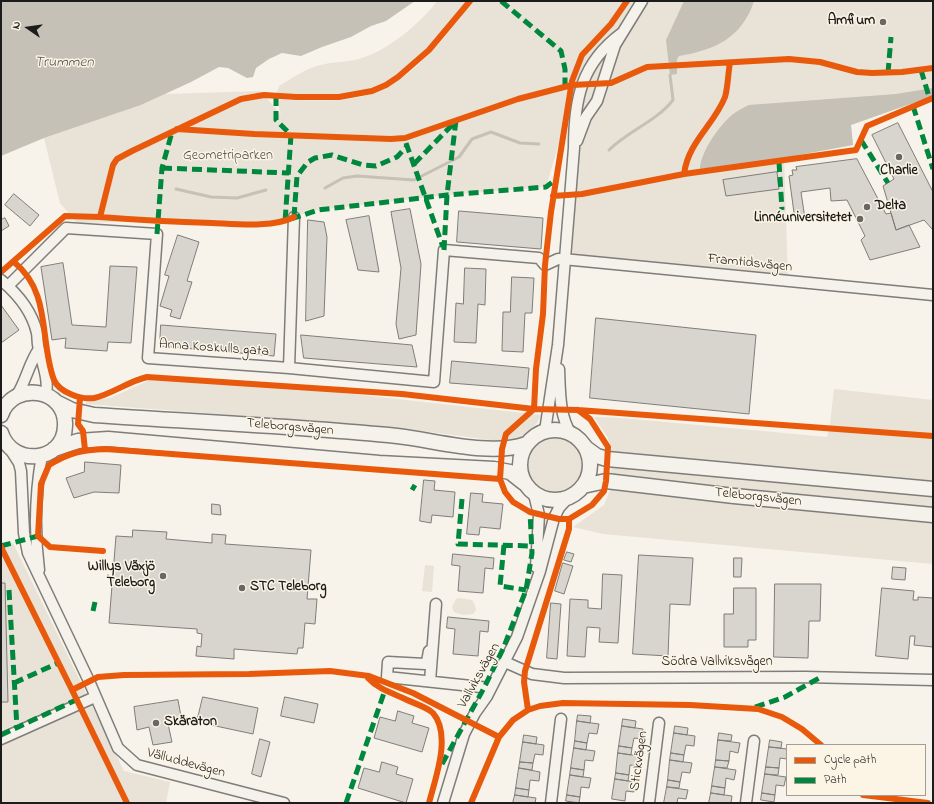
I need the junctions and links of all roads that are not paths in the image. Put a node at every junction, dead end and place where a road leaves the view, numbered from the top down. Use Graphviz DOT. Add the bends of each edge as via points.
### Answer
graph roads {
  1 [pos="642,1"];
  2 [pos="622,33"];
  3 [pos="574,148"];
  4 [pos="294,217"];
  5 [pos="563,259"];
  6 [pos="5,283"];
  7 [pos="933,295"];
  8 [pos="558,345"];
  9 [pos="39,349"];
  10 [pos="289,368"];
  11 [pos="51,398"];
  12 [pos="10,399"];
  13 [pos="1,415"];
  14 [pos="545,431"];
  15 [pos="571,434"];
  16 [pos="4,441"];
  17 [pos="526,444"];
  18 [pos="586,448"];
  19 [pos="48,452"];
  20 [pos="524,483"];
  21 [pos="583,486"];
  22 [pos="933,489"];
  23 [pos="534,494"];
  24 [pos="569,497"];
  25 [pos="933,515"];
  26 [pos="40,576"];
  27 [pos="534,586"];
  28 [pos="436,604"];
  29 [pos="429,651"];
  30 [pos="505,662"];
  31 [pos="933,680"];
  32 [pos="430,681"];
  33 [pos="490,688"];
  34 [pos="95,697"];
  35 [pos="561,719"];
  36 [pos="659,723"];
  37 [pos="1,739"];
  38 [pos="754,741"];
  39 [pos="284,803"];
  40 [pos="443,803"];
  41 [pos="551,803"];
  42 [pos="648,803"];
  43 [pos="746,803"];
  1 -- 2 [label="street"];
  2 -- 3 [label="street" via="610,58 597,101 586,117"];
  2 -- 3 [label="street" via="609,42 589,66 574,122"];
  3 -- 5 [label="street"];
  4 -- 10 [label="street, Anna Koskulls gata"];
  5 -- 7 [label="street, Framtidsvägen"];
  5 -- 8 [label="street"];
  5 -- 10 [label="street, Anna Koskulls gata" via="545,265 539,258 444,250 434,382"];
  6 -- 9 [label="street" via="31,314"];
  6 -- 10 [label="street, Anna Koskulls gata" via="66,228 157,234 148,358"];
  8 -- 14 [label="street"];
  8 -- 15 [label="street" via="563,416"];
  9 -- 11 [label="street"];
  9 -- 12 [label="street" via="34,355 25,382"];
  11 -- 12 [label="main road" via="28,392"];
  11 -- 17 [label="main road, Teleborgsvägen" via="72,410 94,415 398,436 502,449"];
  11 -- 19 [label="main road" via="63,413 65,426 62,438"];
  12 -- 13 [label="main road"];
  14 -- 15 [label="main road" via="558,430"];
  14 -- 17 [label="main road" via="534,436"];
  15 -- 18 [label="main road"];
  16 -- 19 [label="main road" via="17,453 27,457"];
  16 -- 26 [label="street, Välluddevägen" via="19,463 25,540 28,553"];
  17 -- 20 [label="main road" via="519,463"];
  18 -- 21 [label="main road" via="590,467"];
  18 -- 22 [label="main road, Teleborgsvägen" via="607,459"];
  19 -- 20 [label="main road, Teleborgsvägen" via="78,441 108,439 379,463 494,469 510,472"];
  19 -- 26 [label="street" via="36,503"];
  20 -- 23 [label="main road"];
  21 -- 24 [label="main road"];
  21 -- 25 [label="main road, Teleborgsvägen" via="606,481"];
  23 -- 24 [label="main road" via="551,500"];
  23 -- 27 [label="street, Vallviksvägen" via="539,516"];
  24 -- 27 [label="street, Vallviksvägen" via="556,513"];
  26 -- 34 [label="street, Välluddevägen"];
  27 -- 30 [label="street, Vallviksvägen"];
  28 -- 32 [label="street"];
  29 -- 32 [label="street" via="425,664 388,662 386,677"];
  30 -- 31 [label="street, Södra Vallviksvägen" via="532,674 561,678 805,677"];
  30 -- 33 [label="street, Vallviksvägen"];
  32 -- 33 [label="street"];
  33 -- 40 [label="street, Vallviksvägen" via="464,734"];
  34 -- 37 [label="street"];
  34 -- 39 [label="street, Välluddevägen" via="118,748 137,765"];
  35 -- 41 [label="street"];
  36 -- 42 [label="street, Stickvägen"];
  38 -- 43 [label="street"];
}
